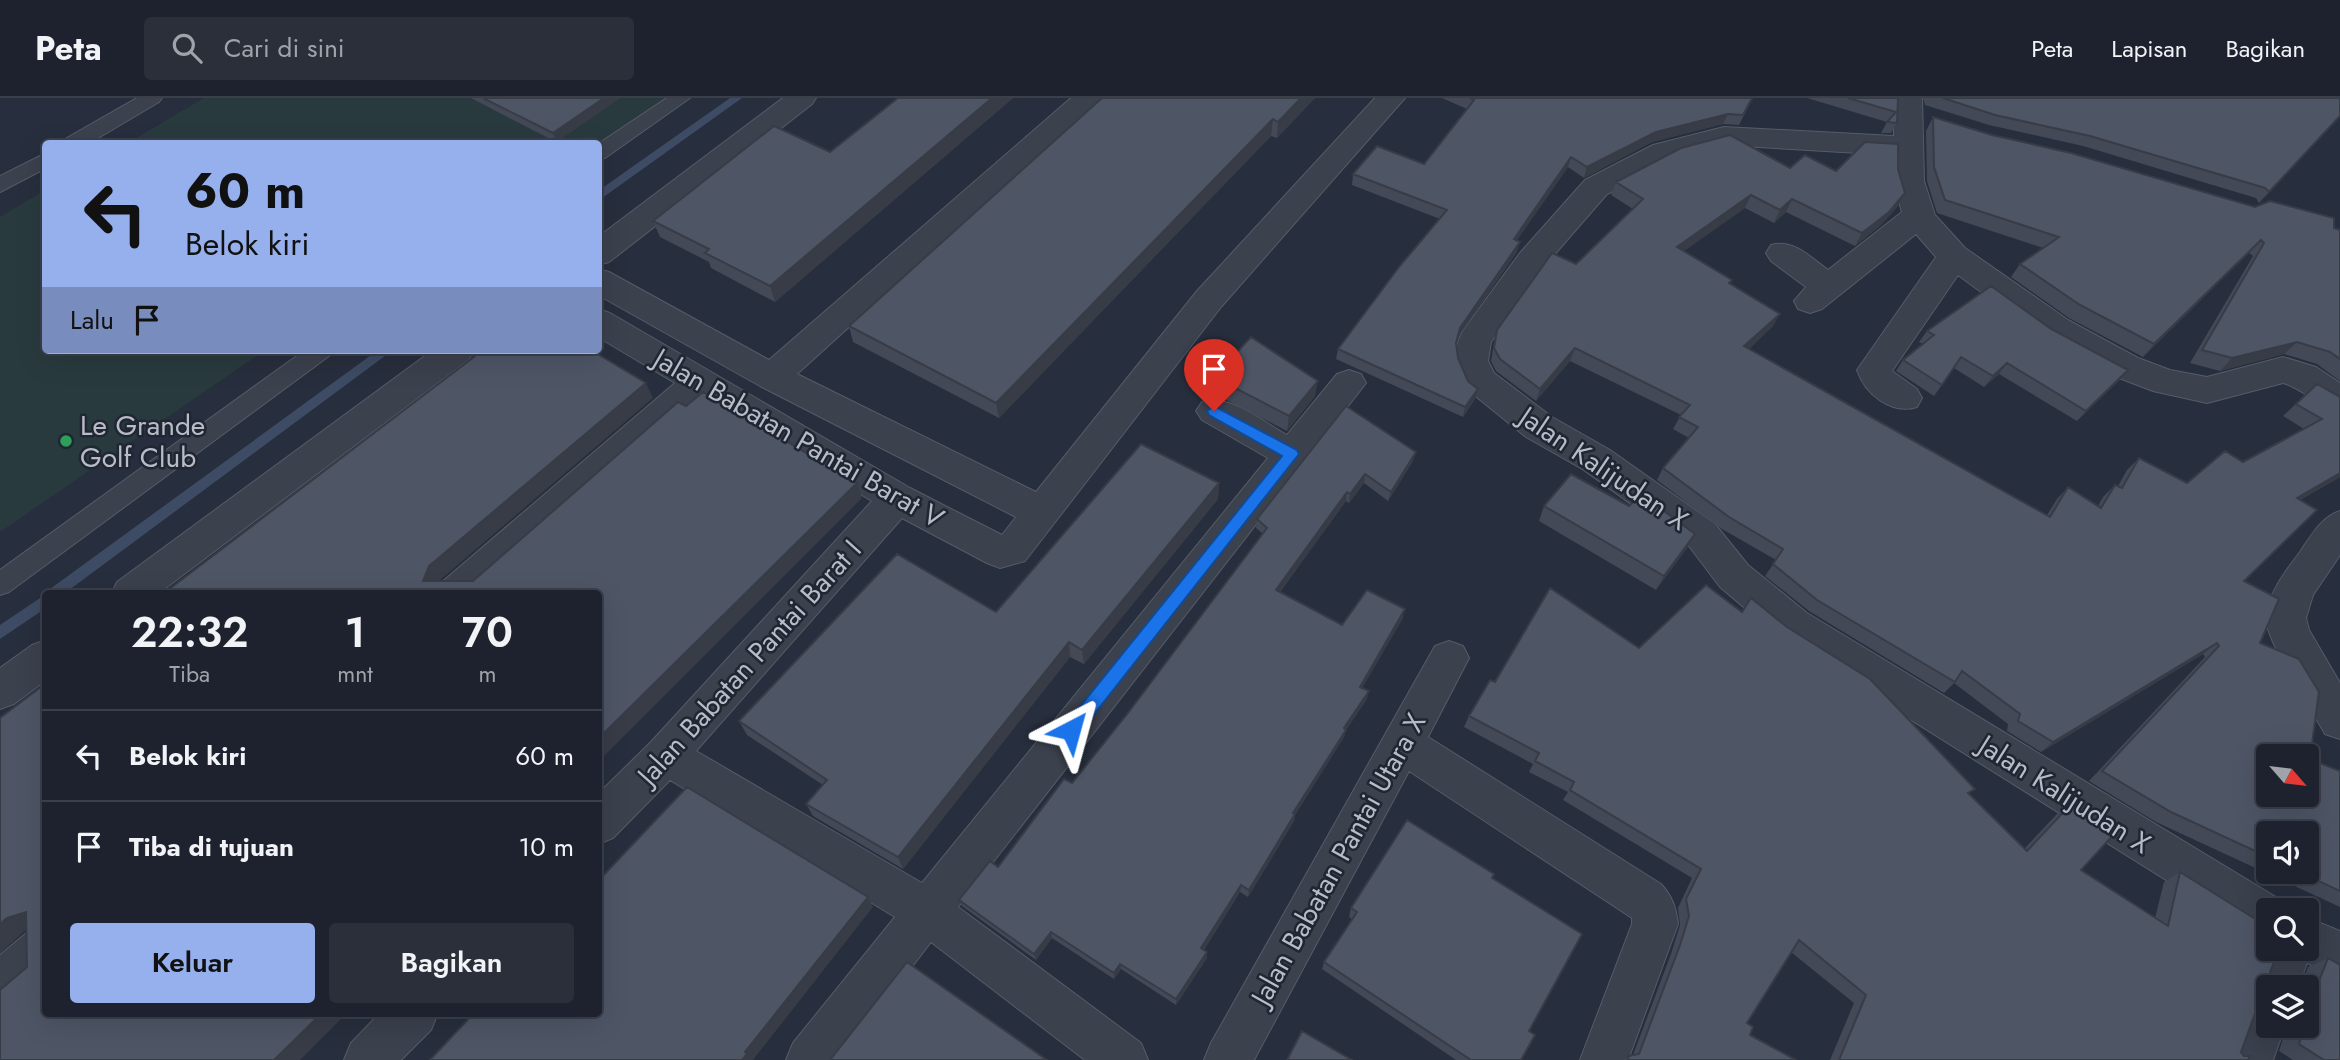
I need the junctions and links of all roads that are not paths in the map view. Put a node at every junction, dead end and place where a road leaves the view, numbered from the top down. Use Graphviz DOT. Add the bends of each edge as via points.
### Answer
graph roads {
  1 [pos="152,98"];
  2 [pos="680,98"];
  3 [pos="803,98"];
  4 [pos="1088,98"];
  5 [pos="1391,98"];
  6 [pos="1914,119"];
  7 [pos="79,140"];
  8 [pos="602,150"];
  9 [pos="42,161"];
  10 [pos="0,185"];
  11 [pos="1918,216"];
  12 [pos="602,251"];
  13 [pos="1782,253"];
  14 [pos="1954,256"];
  15 [pos="602,282"];
  16 [pos="602,323"];
  17 [pos="316,354"];
  18 [pos="452,354"];
  19 [pos="772,377"];
  20 [pos="699,382"];
  21 [pos="1349,383"];
  22 [pos="1905,398"];
  23 [pos="2340,400"];
  24 [pos="1214,411"];
  25 [pos="1292,454"];
  26 [pos="897,498"];
  27 [pos="1041,512"];
  28 [pos="2340,526"];
  29 [pos="0,584"];
  30 [pos="135,590"];
  31 [pos="459,590"];
  32 [pos="1449,658"];
  33 [pos="42,660"];
  34 [pos="0,691"];
  35 [pos="2340,721"];
  36 [pos="1402,743"];
  37 [pos="666,755"];
  38 [pos="602,820"];
  39 [pos="927,911"];
  40 [pos="2256,911"];
  41 [pos="2319,946"];
  42 [pos="42,949"];
  43 [pos="2340,956"];
  44 [pos="0,985"];
  45 [pos="410,1017"];
  46 [pos="2257,1038"];
  47 [pos="368,1060"];
  48 [pos="810,1060"];
  49 [pos="1124,1060"];
  50 [pos="1228,1060"];
  51 [pos="1604,1060"];
  52 [pos="2249,1060"];
  1 -- 7 [label="lane"];
  2 -- 8 [label="lane"];
  3 -- 12 [label="street"];
  4 -- 19 [label="street"];
  5 -- 27 [label="street" via="1209,299"];
  6 -- 11 [label="street" via="1907,180"];
  6 -- 40 [label="street, Jalan Kalijudan X" via="1794,138 1724,136 1664,152 1596,187 1531,261 1475,340 1471,361 1480,381 1539,427 1597,460 1702,535 1734,576 1793,625"];
  9 -- 10 [label="lane"];
  11 -- 13 [label="street" via="1819,294"];
  11 -- 14 [label="street"];
  14 -- 22 [label="street" via="1874,370 1878,381"];
  14 -- 23 [label="street" via="2056,329 2126,367 2165,382 2207,390 2283,370 2304,376"];
  15 -- 19 [label="street"];
  16 -- 20 [label="street, Jalan Babatan Pantai Barat V"];
  17 -- 29 [label="lane"];
  18 -- 30 [label="street"];
  19 -- 27 [label="street"];
  20 -- 26 [label="street, Jalan Babatan Pantai Barat V"];
  20 -- 31 [label="street"];
  21 -- 25 [label="street"];
  24 -- 25 [label="street"];
  25 -- 39 [label="street"];
  26 -- 27 [label="street, Jalan Babatan Pantai Barat V" via="1000,552 1012,550"];
  26 -- 37 [label="street, Jalan Babatan Pantai Barat I"];
  28 -- 35 [label="street" via="2298,589 2286,619"];
  32 -- 36 [label="street, Jalan Babatan Pantai Utara X"];
  33 -- 34 [label="street"];
  36 -- 50 [label="street, Jalan Babatan Pantai Utara X"];
  36 -- 51 [label="street" via="1654,909 1655,924"];
  37 -- 38 [label="street, Jalan Babatan Pantai Barat I"];
  37 -- 39 [label="street"];
  39 -- 48 [label="street"];
  39 -- 49 [label="street"];
  41 -- 43 [label="street"];
  42 -- 44 [label="street"];
  45 -- 47 [label="street"];
  46 -- 52 [label="street"];
}
